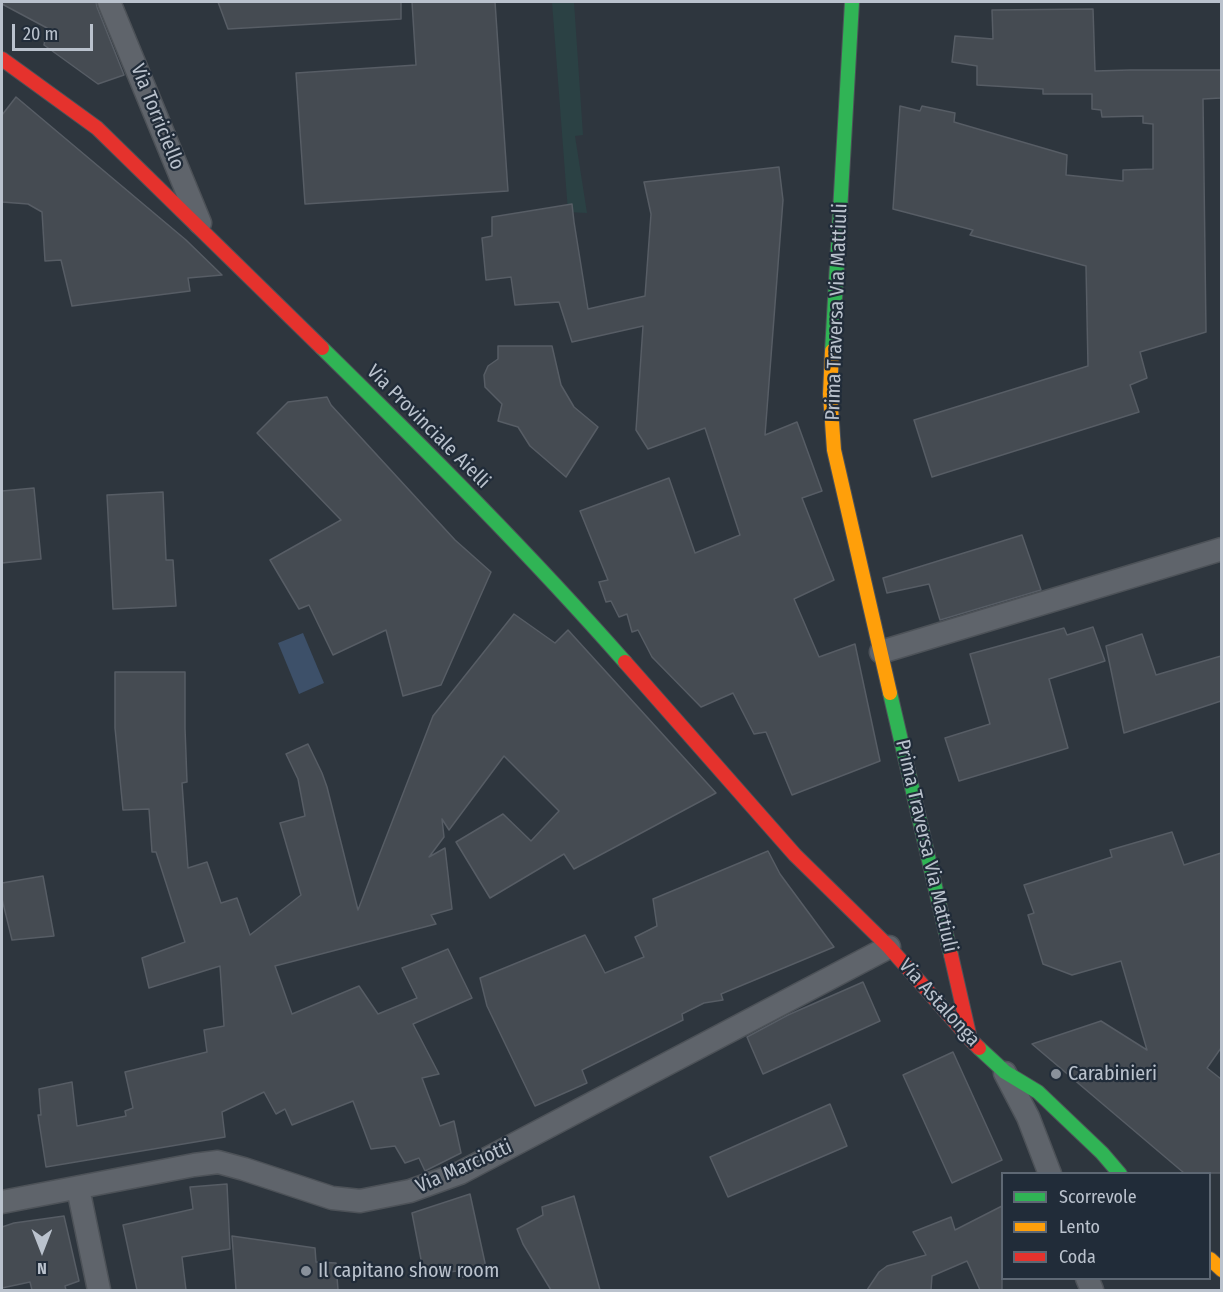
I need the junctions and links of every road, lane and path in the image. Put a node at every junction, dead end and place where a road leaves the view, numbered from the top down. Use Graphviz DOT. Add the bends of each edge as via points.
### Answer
graph roads {
  1 [pos="109,2"];
  2 [pos="852,2"];
  3 [pos="2,59"];
  4 [pos="204,233"];
  5 [pos="1221,549"];
  6 [pos="881,652"];
  7 [pos="795,855"];
  8 [pos="889,947"];
  9 [pos="970,1039"];
  10 [pos="1005,1072"];
  11 [pos="1050,1172"];
  12 [pos="1119,1172"];
  13 [pos="78,1188"];
  14 [pos="2,1202"];
  15 [pos="99,1290"];
  1 -- 4 [label="street, Via Torriciello"];
  2 -- 6 [label="street, Prima Traversa Via Mattiuli" via="830,394 834,450"];
  3 -- 4 [label="street, Via Provinciale Aielli" via="97,128"];
  4 -- 7 [label="street, Via Provinciale Aielli" via="424,448 580,612"];
  5 -- 6 [label="street"];
  6 -- 9 [label="street, Prima Traversa Via Mattiuli"];
  7 -- 8 [label="street, Via Astalonga"];
  8 -- 9 [label="street, Via Astalonga"];
  8 -- 13 [label="street, Via Marciotti" via="460,1173 410,1191 360,1201 332,1198 218,1162"];
  9 -- 10 [label="street, Via Astalonga"];
  10 -- 11 [label="street, Via Astalonga"];
  10 -- 12 [label="street" via="1038,1092"];
  13 -- 14 [label="street, Via Marciotti"];
  13 -- 15 [label="street"];
}
